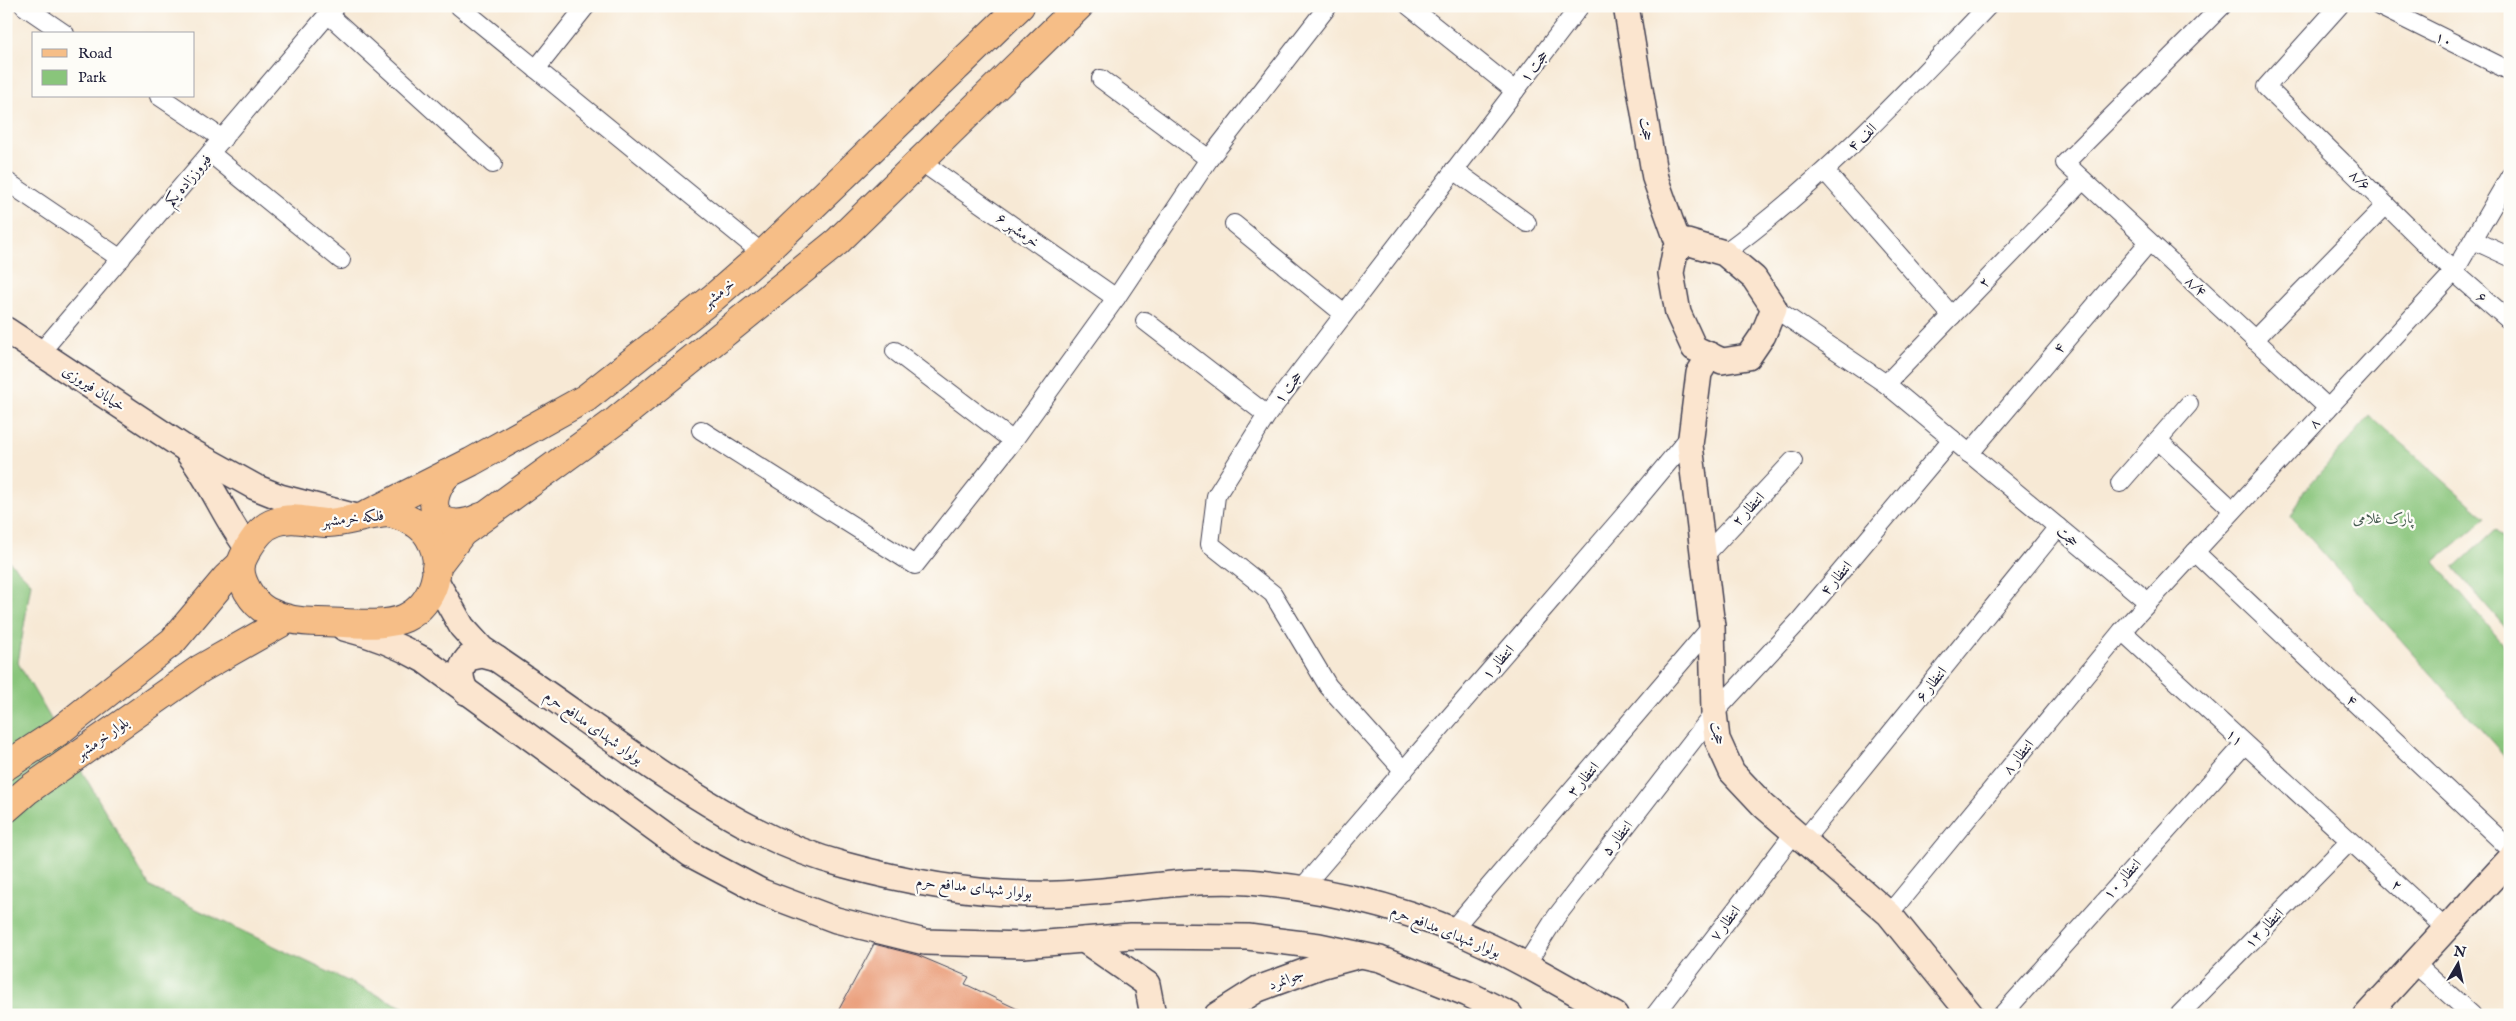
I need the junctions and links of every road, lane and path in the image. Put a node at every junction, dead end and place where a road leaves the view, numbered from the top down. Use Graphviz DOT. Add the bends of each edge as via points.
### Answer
graph roads {
  1 [pos="24,6"];
  2 [pos="459,6"];
  3 [pos="586,6"];
  4 [pos="1020,6"];
  5 [pos="1079,6"];
  6 [pos="1328,6"];
  7 [pos="1409,6"];
  8 [pos="1580,6"];
  9 [pos="1626,6"];
  10 [pos="1988,6"];
  11 [pos="2222,6"];
  12 [pos="2339,6"];
  13 [pos="2379,6"];
  14 [pos="331,10"];
  15 [pos="62,32"];
  16 [pos="536,69"];
  17 [pos="2510,71"];
  18 [pos="1100,79"];
  19 [pos="1515,91"];
  20 [pos="162,98"];
  21 [pos="223,139"];
  22 [pos="210,153"];
  23 [pos="1209,159"];
  24 [pos="920,162"];
  25 [pos="493,164"];
  26 [pos="1454,170"];
  27 [pos="1825,171"];
  28 [pos="2510,176"];
  29 [pos="2083,180"];
  30 [pos="6,181"];
  31 [pos="2386,204"];
  32 [pos="1527,223"];
  33 [pos="1234,224"];
  34 [pos="2473,240"];
  35 [pos="2149,242"];
  36 [pos="1680,248"];
  37 [pos="1724,253"];
  38 [pos="763,254"];
  39 [pos="2510,257"];
  40 [pos="121,260"];
  41 [pos="341,260"];
  42 [pos="2454,272"];
  43 [pos="1116,298"];
  44 [pos="1774,308"];
  45 [pos="1344,314"];
  46 [pos="1952,316"];
  47 [pos="1145,320"];
  48 [pos="2510,321"];
  49 [pos="6,330"];
  50 [pos="2254,340"];
  51 [pos="895,351"];
  52 [pos="40,353"];
  53 [pos="1710,355"];
  54 [pos="1886,384"];
  55 [pos="2189,404"];
  56 [pos="2328,408"];
  57 [pos="1267,415"];
  58 [pos="700,430"];
  59 [pos="1692,434"];
  60 [pos="1952,439"];
  61 [pos="2158,440"];
  62 [pos="1012,441"];
  63 [pos="182,447"];
  64 [pos="1969,454"];
  65 [pos="1793,461"];
  66 [pos="447,474"];
  67 [pos="2120,483"];
  68 [pos="2234,510"];
  69 [pos="486,515"];
  70 [pos="362,516"];
  71 [pos="2058,527"];
  72 [pos="2195,552"];
  73 [pos="245,556"];
  74 [pos="1704,556"];
  75 [pos="436,574"];
  76 [pos="2148,602"];
  77 [pos="288,619"];
  78 [pos="317,622"];
  79 [pos="1712,626"];
  80 [pos="2122,632"];
  81 [pos="173,641"];
  82 [pos="497,659"];
  83 [pos="466,692"];
  84 [pos="1714,713"];
  85 [pos="2244,745"];
  86 [pos="6,766"];
  87 [pos="1404,771"];
  88 [pos="6,809"];
  89 [pos="1799,836"];
  90 [pos="2349,842"];
  91 [pos="2510,849"];
  92 [pos="2510,859"];
  93 [pos="1302,888"];
  94 [pos="1889,914"];
  95 [pos="2446,929"];
  96 [pos="1452,930"];
  97 [pos="1084,940"];
  98 [pos="1360,955"];
  99 [pos="2414,963"];
  100 [pos="1525,966"];
  101 [pos="1153,1015"];
  102 [pos="1217,1015"];
  103 [pos="1510,1015"];
  104 [pos="1615,1015"];
  105 [pos="1655,1015"];
  106 [pos="1971,1015"];
  107 [pos="2002,1015"];
  108 [pos="2179,1015"];
  109 [pos="2367,1015"];
  110 [pos="2472,1015"];
  1 -- 15 [label="street"];
  2 -- 16 [label="street"];
  3 -- 16 [label="street"];
  4 -- 38 [label="main road, خرمشهر"];
  5 -- 24 [label="main road"];
  6 -- 23 [label="street"];
  7 -- 19 [label="street"];
  8 -- 19 [label="street, حجت ۱"];
  9 -- 36 [label="main road, حجت" via="1655,178"];
  10 -- 27 [label="street, ۴ الف" via="1873,127"];
  11 -- 29 [label="street, ۸/۴" via="2065,163"];
  12 -- 31 [label="street, ۸/۶" via="2266,87"];
  13 -- 17 [label="street, ۱۰"];
  14 -- 21 [label="street, فیروززاده یکم"];
  14 -- 25 [label="street"];
  16 -- 38 [label="street"];
  18 -- 23 [label="street"];
  19 -- 26 [label="street, حجت ۱"];
  20 -- 21 [label="street"];
  21 -- 22 [label="street, فیروززاده یکم"];
  22 -- 40 [label="street, فیروززاده یکم"];
  22 -- 41 [label="street"];
  23 -- 43 [label="street"];
  24 -- 43 [label="street, خرمشهر ۶"];
  24 -- 69 [label="main road" via="837,242 617,420"];
  26 -- 32 [label="street"];
  26 -- 45 [label="street, حجت ۱"];
  27 -- 37 [label="street, ۴ الف" via="1784,208"];
  27 -- 46 [label="street"];
  28 -- 34 [label="street, ۸"];
  29 -- 35 [label="street, ۸/۴"];
  29 -- 46 [label="street, ۲"];
  30 -- 40 [label="street"];
  31 -- 42 [label="street, ۸/۶"];
  31 -- 50 [label="street"];
  33 -- 45 [label="street"];
  34 -- 39 [label="street"];
  34 -- 42 [label="street, ۸"];
  35 -- 50 [label="street, ۸/۴"];
  35 -- 64 [label="street, ۴"];
  36 -- 37 [label="main road" via="1687,242"];
  36 -- 53 [label="main road" via="1675,252 1671,273 1678,313 1694,348"];
  37 -- 44 [label="main road" via="1754,278"];
  38 -- 66 [label="main road, خرمشهر" via="586,398"];
  40 -- 52 [label="street, فیروززاده یکم"];
  42 -- 48 [label="street, ۶"];
  42 -- 56 [label="street, ۸"];
  43 -- 62 [label="street"];
  44 -- 53 [label="main road" via="1764,335 1748,357 1722,361"];
  44 -- 54 [label="street, حجت"];
  45 -- 57 [label="street, حجت ۱"];
  46 -- 54 [label="street, ۲"];
  47 -- 57 [label="street"];
  49 -- 52 [label="main road, خیابان فیروزی"];
  50 -- 56 [label="street, ۸/۴"];
  51 -- 62 [label="street"];
  52 -- 63 [label="main road, خیابان فیروزی"];
  53 -- 59 [label="main road, حجت" via="1699,373"];
  54 -- 60 [label="street, حجت"];
  55 -- 61 [label="street"];
  56 -- 68 [label="street, ۸"];
  57 -- 87 [label="street, حجت ۱" via="1216,496 1210,544 1273,594 1328,686"];
  58 -- 62 [label="street" via="915,565"];
  59 -- 74 [label="main road, حجت" via="1690,445"];
  59 -- 87 [label="street, انتظار ۱"];
  60 -- 64 [label="street, حجت"];
  60 -- 84 [label="street, انتظار ۴" via="1801,619"];
  61 -- 67 [label="street"];
  61 -- 68 [label="street"];
  63 -- 70 [label="main road" via="280,497"];
  63 -- 73 [label="main road" via="200,469 235,531"];
  64 -- 71 [label="street, حجت"];
  65 -- 74 [label="street, انتظار ۲"];
  66 -- 69 [label="main road" via="437,487 433,500 434,510 442,519 462,524"];
  66 -- 70 [label="main road, خرمشهر"];
  68 -- 72 [label="street, ۸"];
  69 -- 75 [label="main road" via="462,533"];
  70 -- 73 [label="main road, فلکه خرمشهر" via="328,522 296,518 277,521 258,533"];
  70 -- 75 [label="main road, فلکه خرمشهر" via="388,513 404,516 417,525 429,537 436,557"];
  71 -- 76 [label="street, حجت"];
  71 -- 89 [label="street, انتظار ۶"];
  72 -- 76 [label="street, ۸"];
  72 -- 91 [label="street, ۴"];
  73 -- 77 [label="main road" via="243,582 253,598 266,611"];
  73 -- 81 [label="main road, فلکه خرمشهر"];
  74 -- 79 [label="main road, حجت"];
  75 -- 78 [label="main road" via="426,602 405,618 376,624"];
  75 -- 82 [label="main road, بولوار شهدای مدافع حرم" via="462,628"];
  76 -- 80 [label="street, انتظار ۸"];
  77 -- 78 [label="main road"];
  77 -- 88 [label="main road, بلوار خرمشهر" via="200,669"];
  78 -- 83 [label="main road" via="398,645"];
  79 -- 84 [label="main road, حجت"];
  79 -- 96 [label="street, انتظار ۳"];
  80 -- 85 [label="street, ۱۱"];
  80 -- 94 [label="street, انتظار ۸"];
  81 -- 86 [label="main road, بلوار خرمشهر" via="58,732"];
  82 -- 83 [label="main road" via="482,655 468,658 460,676"];
  82 -- 93 [label="main road, بولوار شهدای مدافع حرم" via="626,750 744,826 792,848 844,865 899,878 1010,894 1090,892 1202,882 1245,882"];
  83 -- 97 [label="main road" via="690,854 762,892 836,920 925,942 1023,945"];
  84 -- 89 [label="main road, حجت" via="1717,739 1732,772"];
  84 -- 100 [label="street, انتظار ۵" via="1556,917"];
  85 -- 90 [label="street, ۱۱"];
  85 -- 107 [label="street, انتظار ۱۰"];
  87 -- 93 [label="street, انتظار ۱"];
  89 -- 94 [label="main road, حجت"];
  89 -- 105 [label="street, انتظار ۷"];
  90 -- 95 [label="street, ۲"];
  90 -- 108 [label="street, انتظار ۱۲"];
  92 -- 95 [label="main road"];
  93 -- 96 [label="main road, بولوار شهدای مدافع حرم" via="1382,906"];
  94 -- 106 [label="main road, حجت"];
  95 -- 99 [label="main road"];
  96 -- 100 [label="main road, بولوار شهدای مدافع حرم"];
  97 -- 98 [label="main road" via="1131,936 1248,937"];
  97 -- 101 [label="main road" via="1147,984"];
  98 -- 102 [label="main road, جوانمرد" via="1258,989"];
  98 -- 103 [label="main road" via="1380,959 1468,994"];
  99 -- 109 [label="main road"];
  99 -- 110 [label="street"];
  100 -- 104 [label="main road, بولوار شهدای مدافع حرم"];
}
